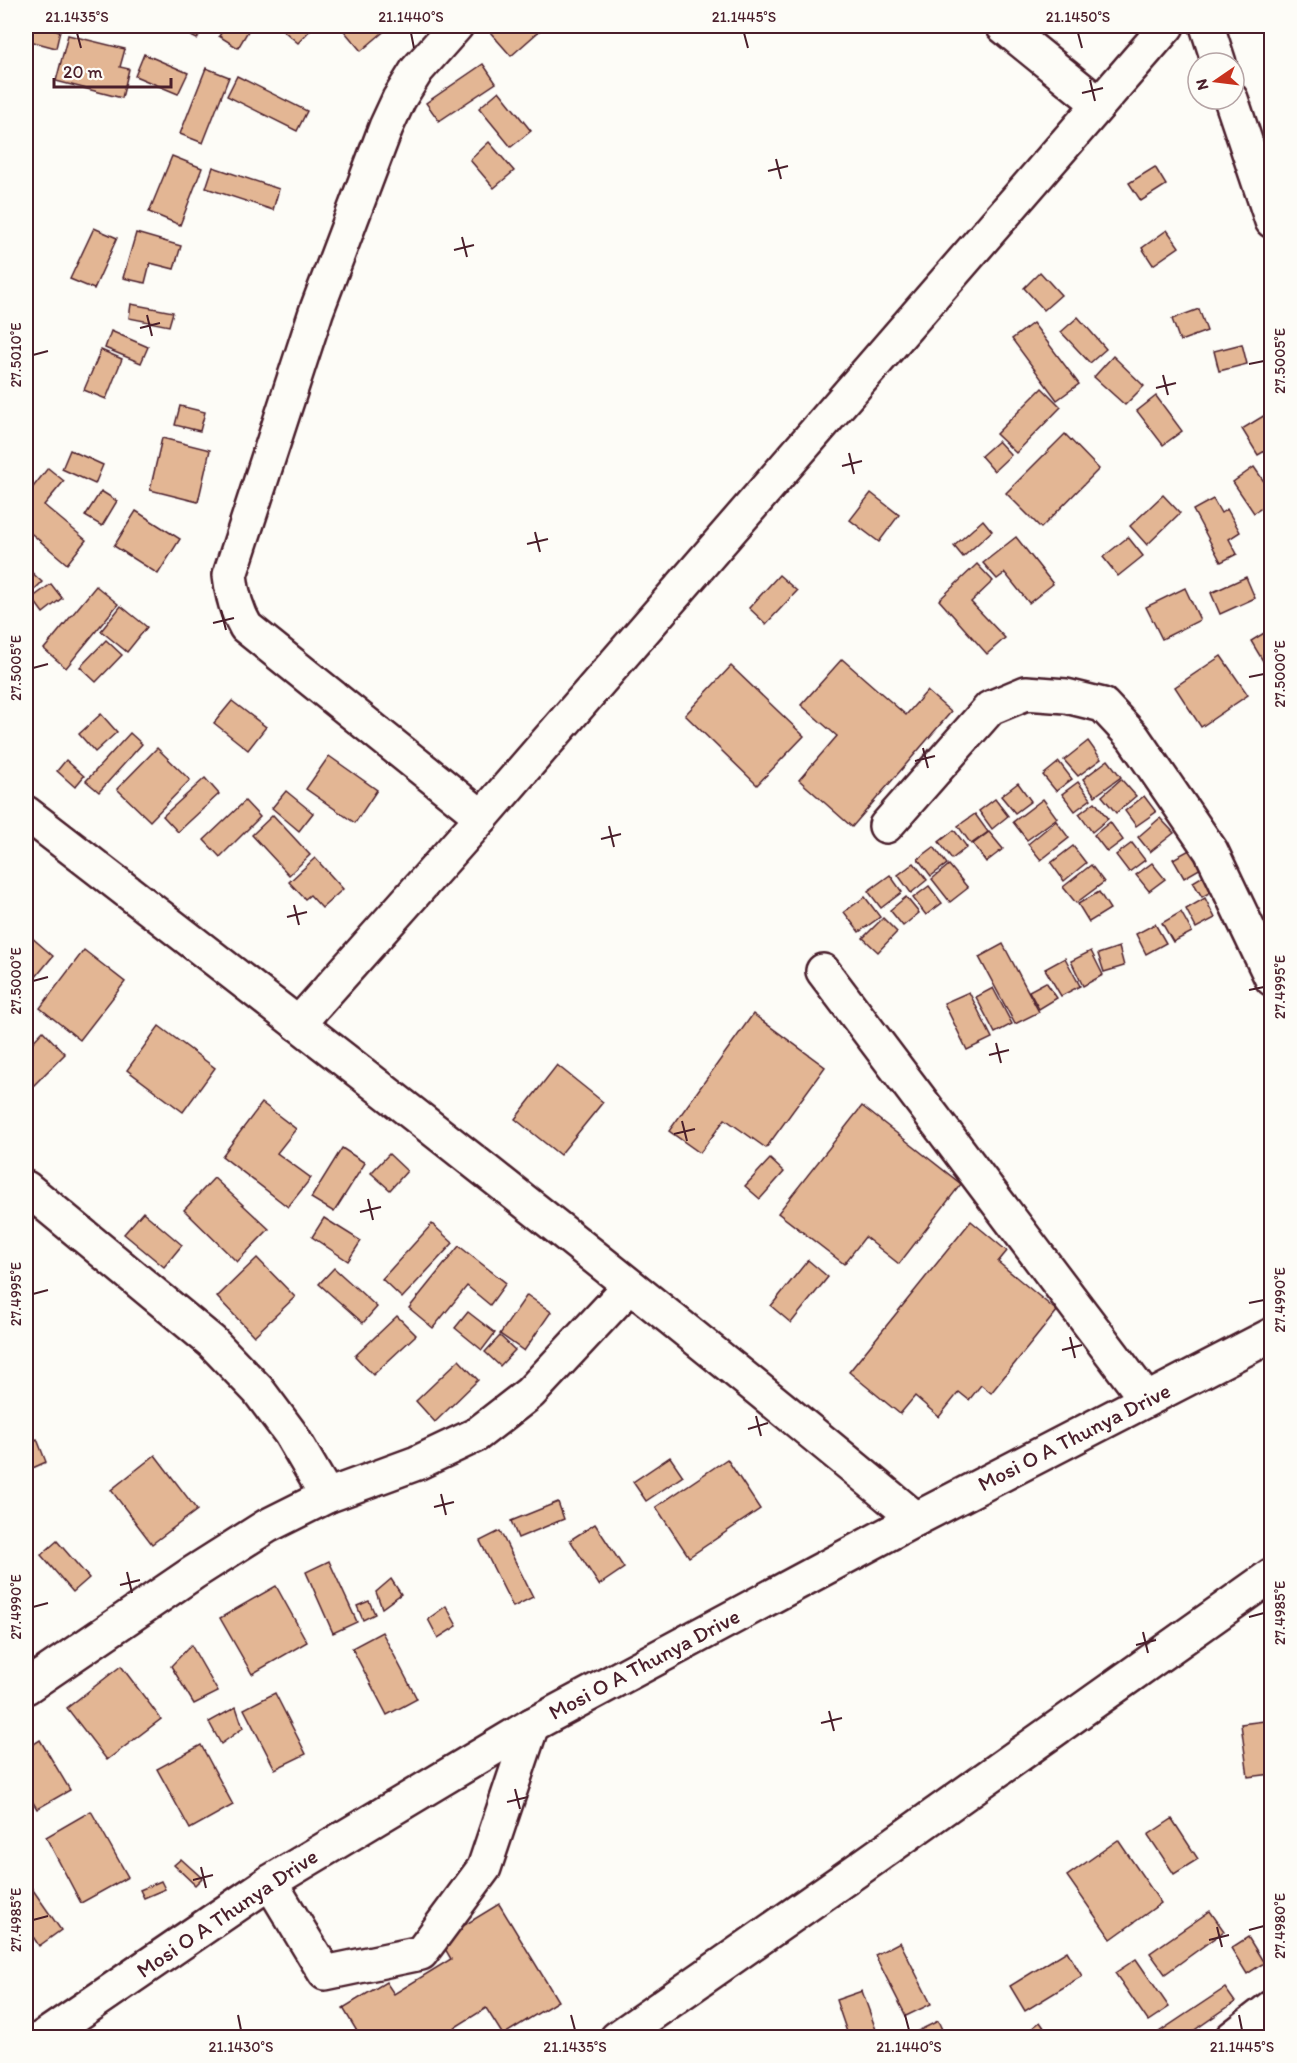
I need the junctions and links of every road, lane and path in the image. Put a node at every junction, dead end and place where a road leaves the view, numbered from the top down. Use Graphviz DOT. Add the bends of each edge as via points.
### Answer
graph roads {
  1 [pos="456,26"];
  2 [pos="1167,26"];
  3 [pos="1207,26"];
  4 [pos="1011,29"];
  5 [pos="1215,51"];
  6 [pos="1099,104"];
  7 [pos="1235,111"];
  8 [pos="1272,221"];
  9 [pos="26,813"];
  10 [pos="482,817"];
  11 [pos="886,826"];
  12 [pos="823,971"];
  13 [pos="1272,979"];
  14 [pos="298,1024"];
  15 [pos="26,1188"];
  16 [pos="630,1286"];
  17 [pos="1272,1335"];
  18 [pos="1146,1399"];
  19 [pos="327,1496"];
  20 [pos="916,1519"];
  21 [pos="1272,1575"];
  22 [pos="26,1687"];
  23 [pos="532,1725"];
  24 [pos="270,1882"];
  25 [pos="1272,2007"];
  26 [pos="42,2037"];
  27 [pos="617,2037"];
  28 [pos="1232,2037"];
  1 -- 10 [label="street" via="417,70 386,127 316,312 230,575 232,595 246,627"];
  2 -- 6 [label="street"];
  3 -- 5 [label="street"];
  4 -- 6 [label="street"];
  6 -- 10 [label="street"];
  7 -- 8 [label="street"];
  9 -- 14 [label="street"];
  10 -- 14 [label="street"];
  11 -- 13 [label="street" via="990,708 1026,693 1066,696 1103,705 1133,736 1211,851"];
  12 -- 18 [label="street"];
  14 -- 16 [label="street"];
  15 -- 19 [label="street" via="212,1342 258,1390 290,1433"];
  16 -- 19 [label="street" via="530,1393 476,1435 417,1463"];
  16 -- 20 [label="street"];
  17 -- 18 [label="street, Mosi O A Thunya Drive"];
  18 -- 20 [label="street, Mosi O A Thunya Drive"];
  19 -- 22 [label="street" via="267,1526"];
  20 -- 23 [label="street, Mosi O A Thunya Drive"];
  21 -- 27 [label="street"];
  23 -- 24 [label="street, Mosi O A Thunya Drive"];
  23 -- 24 [label="street" via="484,1868 421,1953 325,1973"];
  24 -- 26 [label="street, Mosi O A Thunya Drive"];
  25 -- 28 [label="street"];
}
